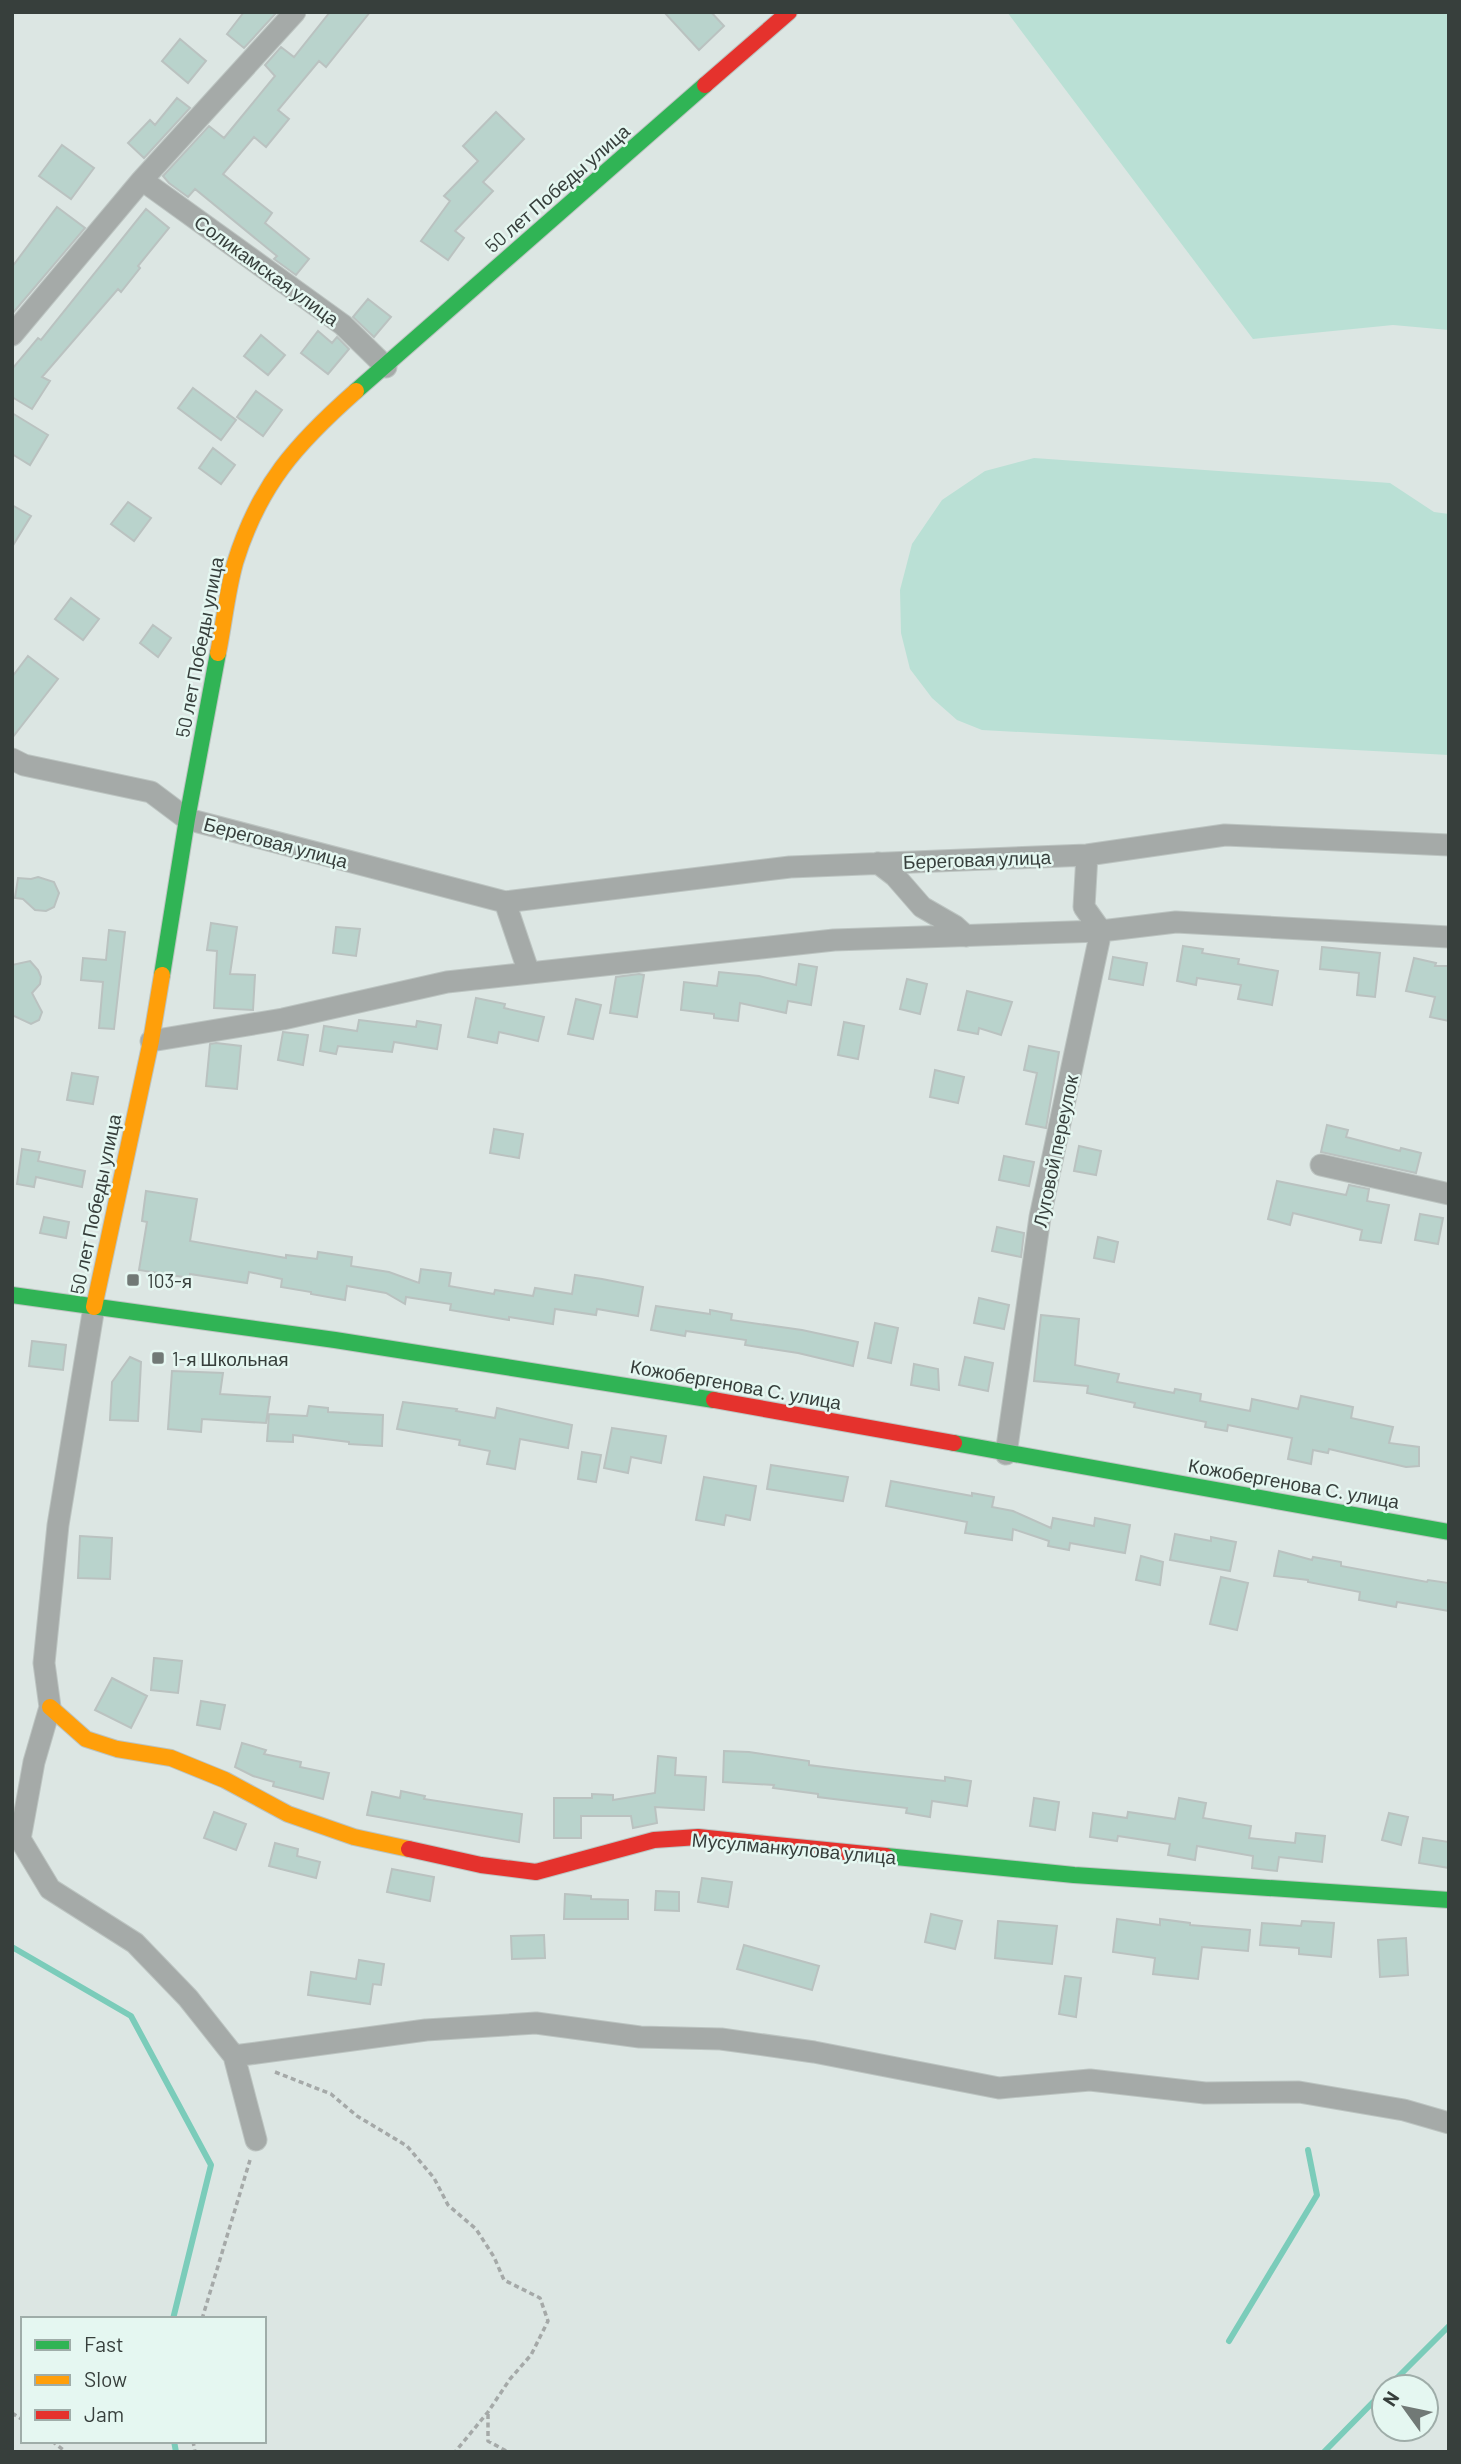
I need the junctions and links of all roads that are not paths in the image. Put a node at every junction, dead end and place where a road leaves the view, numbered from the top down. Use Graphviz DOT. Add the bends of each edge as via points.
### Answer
graph roads {
  1 [pos="295,12"];
  2 [pos="789,12"];
  3 [pos="142,180"];
  4 [pos="12,335"];
  5 [pos="386,367"];
  6 [pos="12,759"];
  7 [pos="187,819"];
  8 [pos="1449,845"];
  9 [pos="1087,855"];
  10 [pos="878,863"];
  11 [pos="505,902"];
  12 [pos="1101,931"];
  13 [pos="966,936"];
  14 [pos="1449,937"];
  15 [pos="529,973"];
  16 [pos="151,1041"];
  17 [pos="1321,1165"];
  18 [pos="1449,1194"];
  19 [pos="12,1295"];
  20 [pos="94,1307"];
  21 [pos="1006,1454"];
  22 [pos="1449,1532"];
  23 [pos="50,1707"];
  24 [pos="16,1839"];
  25 [pos="1449,1900"];
  26 [pos="234,2056"];
  27 [pos="1449,2123"];
  28 [pos="257,2140"];
  1 -- 3 [label="street"];
  2 -- 5 [label="main road, 50 лет Победы улица"];
  3 -- 4 [label="street"];
  3 -- 5 [label="street, Соликамская улица" via="343,325"];
  5 -- 7 [label="main road, 50 лет Победы улица" via="313,429 278,470 256,510 235,564"];
  6 -- 7 [label="street, Береговая улица" via="151,792"];
  7 -- 11 [label="street, Береговая улица"];
  7 -- 16 [label="main road, 50 лет Победы улица"];
  8 -- 9 [label="street, Береговая улица" via="1225,835"];
  9 -- 10 [label="street, Береговая улица"];
  9 -- 12 [label="street" via="1084,907"];
  10 -- 11 [label="street, Береговая улица" via="790,867"];
  10 -- 13 [label="street" via="922,907"];
  11 -- 15 [label="street"];
  12 -- 13 [label="street"];
  12 -- 14 [label="street" via="1175,922"];
  12 -- 21 [label="street, Луговой переулок" via="1040,1217"];
  13 -- 15 [label="street" via="834,940"];
  15 -- 16 [label="street" via="447,982 283,1019"];
  16 -- 20 [label="main road, 50 лет Победы улица"];
  17 -- 18 [label="street"];
  19 -- 20 [label="main road, Кожобергенова С. улица"];
  20 -- 21 [label="main road, Кожобергенова С. улица" via="669,1392"];
  20 -- 23 [label="street" via="57,1539 44,1664"];
  21 -- 22 [label="main road, Кожобергенова С. улица"];
  23 -- 24 [label="street"];
  23 -- 25 [label="main road, Мусулманкулова улица" via="86,1739 171,1758 288,1814 354,1837 481,1865 536,1872 654,1840 698,1837 1074,1875"];
  24 -- 26 [label="street" via="51,1889 135,1943 188,1998"];
  26 -- 27 [label="street" via="426,2029 536,2023 800,2050 999,2088 1090,2080 1205,2093 1299,2092 1404,2110"];
  26 -- 28 [label="street"];
}
